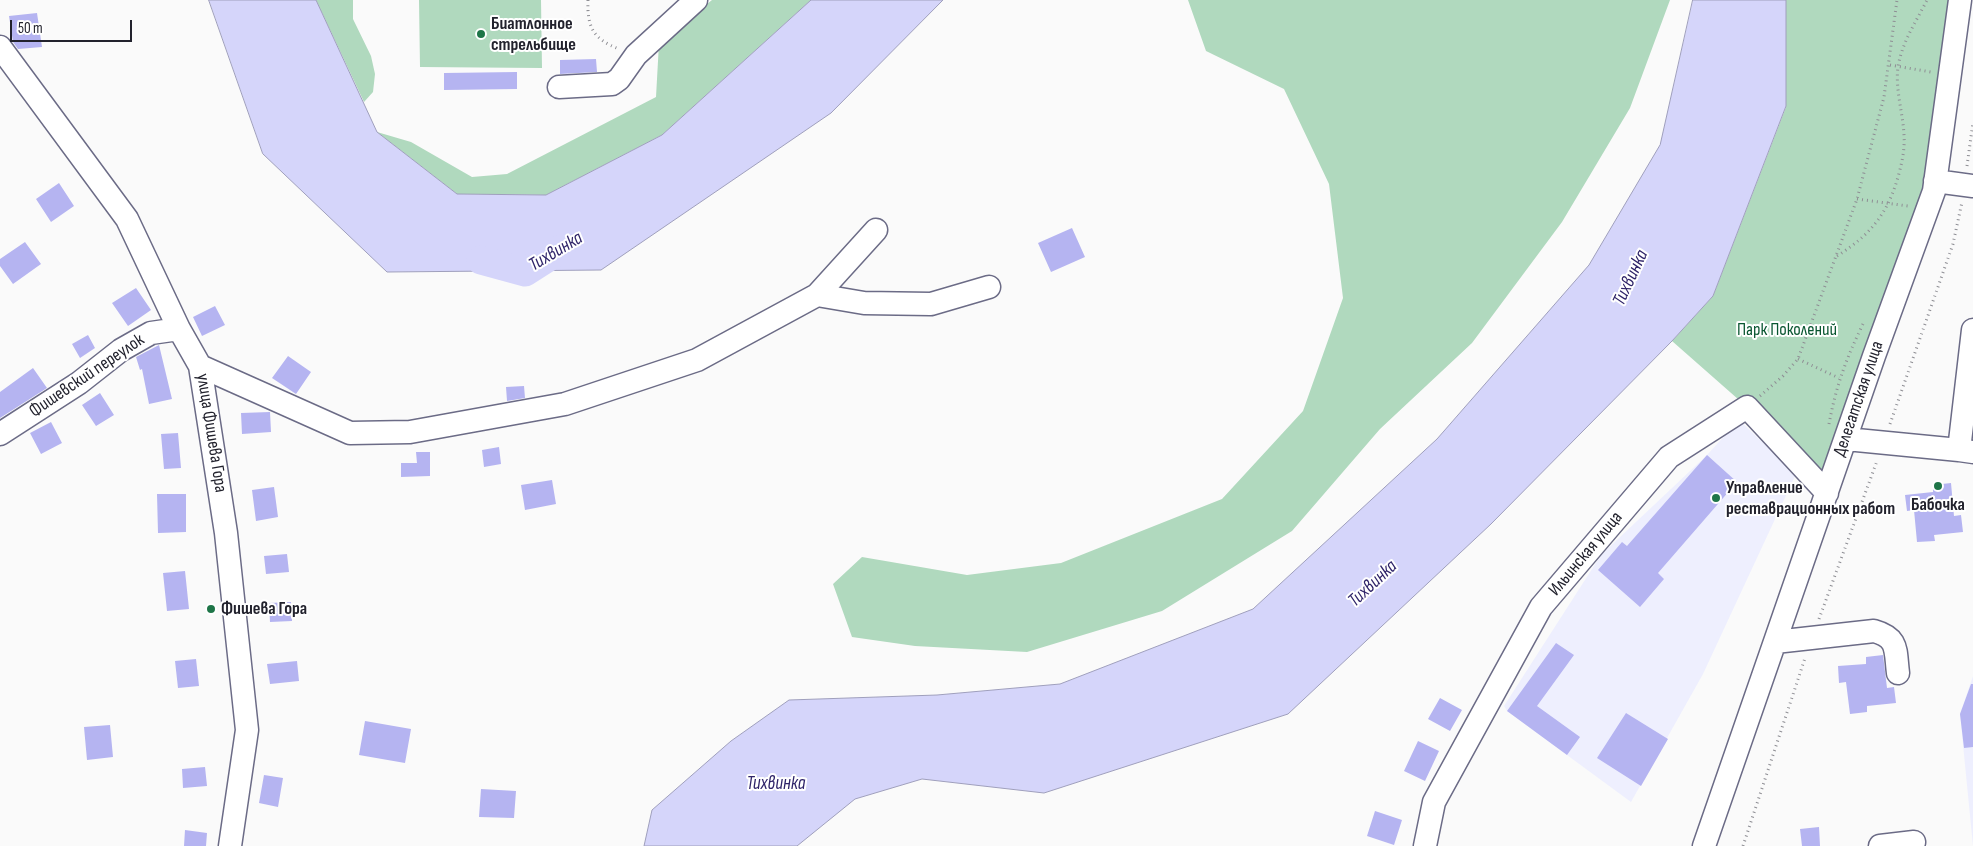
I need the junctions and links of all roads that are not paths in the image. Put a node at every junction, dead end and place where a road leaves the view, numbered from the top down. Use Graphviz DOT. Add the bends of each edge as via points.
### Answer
graph roads {
  1 [pos="696,0"];
  2 [pos="1960,0"];
  3 [pos="0,47"];
  4 [pos="559,87"];
  5 [pos="1935,180"];
  6 [pos="1969,185"];
  7 [pos="876,230"];
  8 [pos="989,287"];
  9 [pos="817,295"];
  10 [pos="179,329"];
  11 [pos="1973,330"];
  12 [pos="200,366"];
  13 [pos="0,434"];
  14 [pos="1836,435"];
  15 [pos="1966,451"];
  16 [pos="1827,493"];
  17 [pos="1775,642"];
  18 [pos="1898,673"];
  19 [pos="1914,842"];
  20 [pos="230,846"];
  21 [pos="1425,846"];
  22 [pos="1704,846"];
  23 [pos="1880,846"];
  1 -- 4 [label="street" via="636,55 612,84"];
  2 -- 5 [label="street, Делегатская улица"];
  3 -- 10 [label="street, улица Фишева Гора" via="127,219"];
  5 -- 6 [label="street"];
  5 -- 14 [label="street, Делегатская улица" via="1934,191"];
  7 -- 9 [label="street"];
  8 -- 9 [label="street" via="931,304 864,303"];
  9 -- 12 [label="street" via="696,360 565,404 410,432 350,433"];
  10 -- 12 [label="street, улица Фишева Гора"];
  10 -- 13 [label="street, Фишевский переулок" via="152,333 121,350 79,383"];
  11 -- 15 [label="street"];
  12 -- 20 [label="street, улица Фишева Гора" via="226,533 247,730"];
  14 -- 15 [label="street"];
  14 -- 16 [label="street, Делегатская улица"];
  16 -- 17 [label="street, Делегатская улица"];
  16 -- 21 [label="street, Ильинская улица" via="1747,407 1669,456 1541,607 1434,802"];
  17 -- 18 [label="street" via="1874,631 1886,634 1895,644"];
  17 -- 22 [label="street, Делегатская улица"];
  19 -- 23 [label="street"];
}
